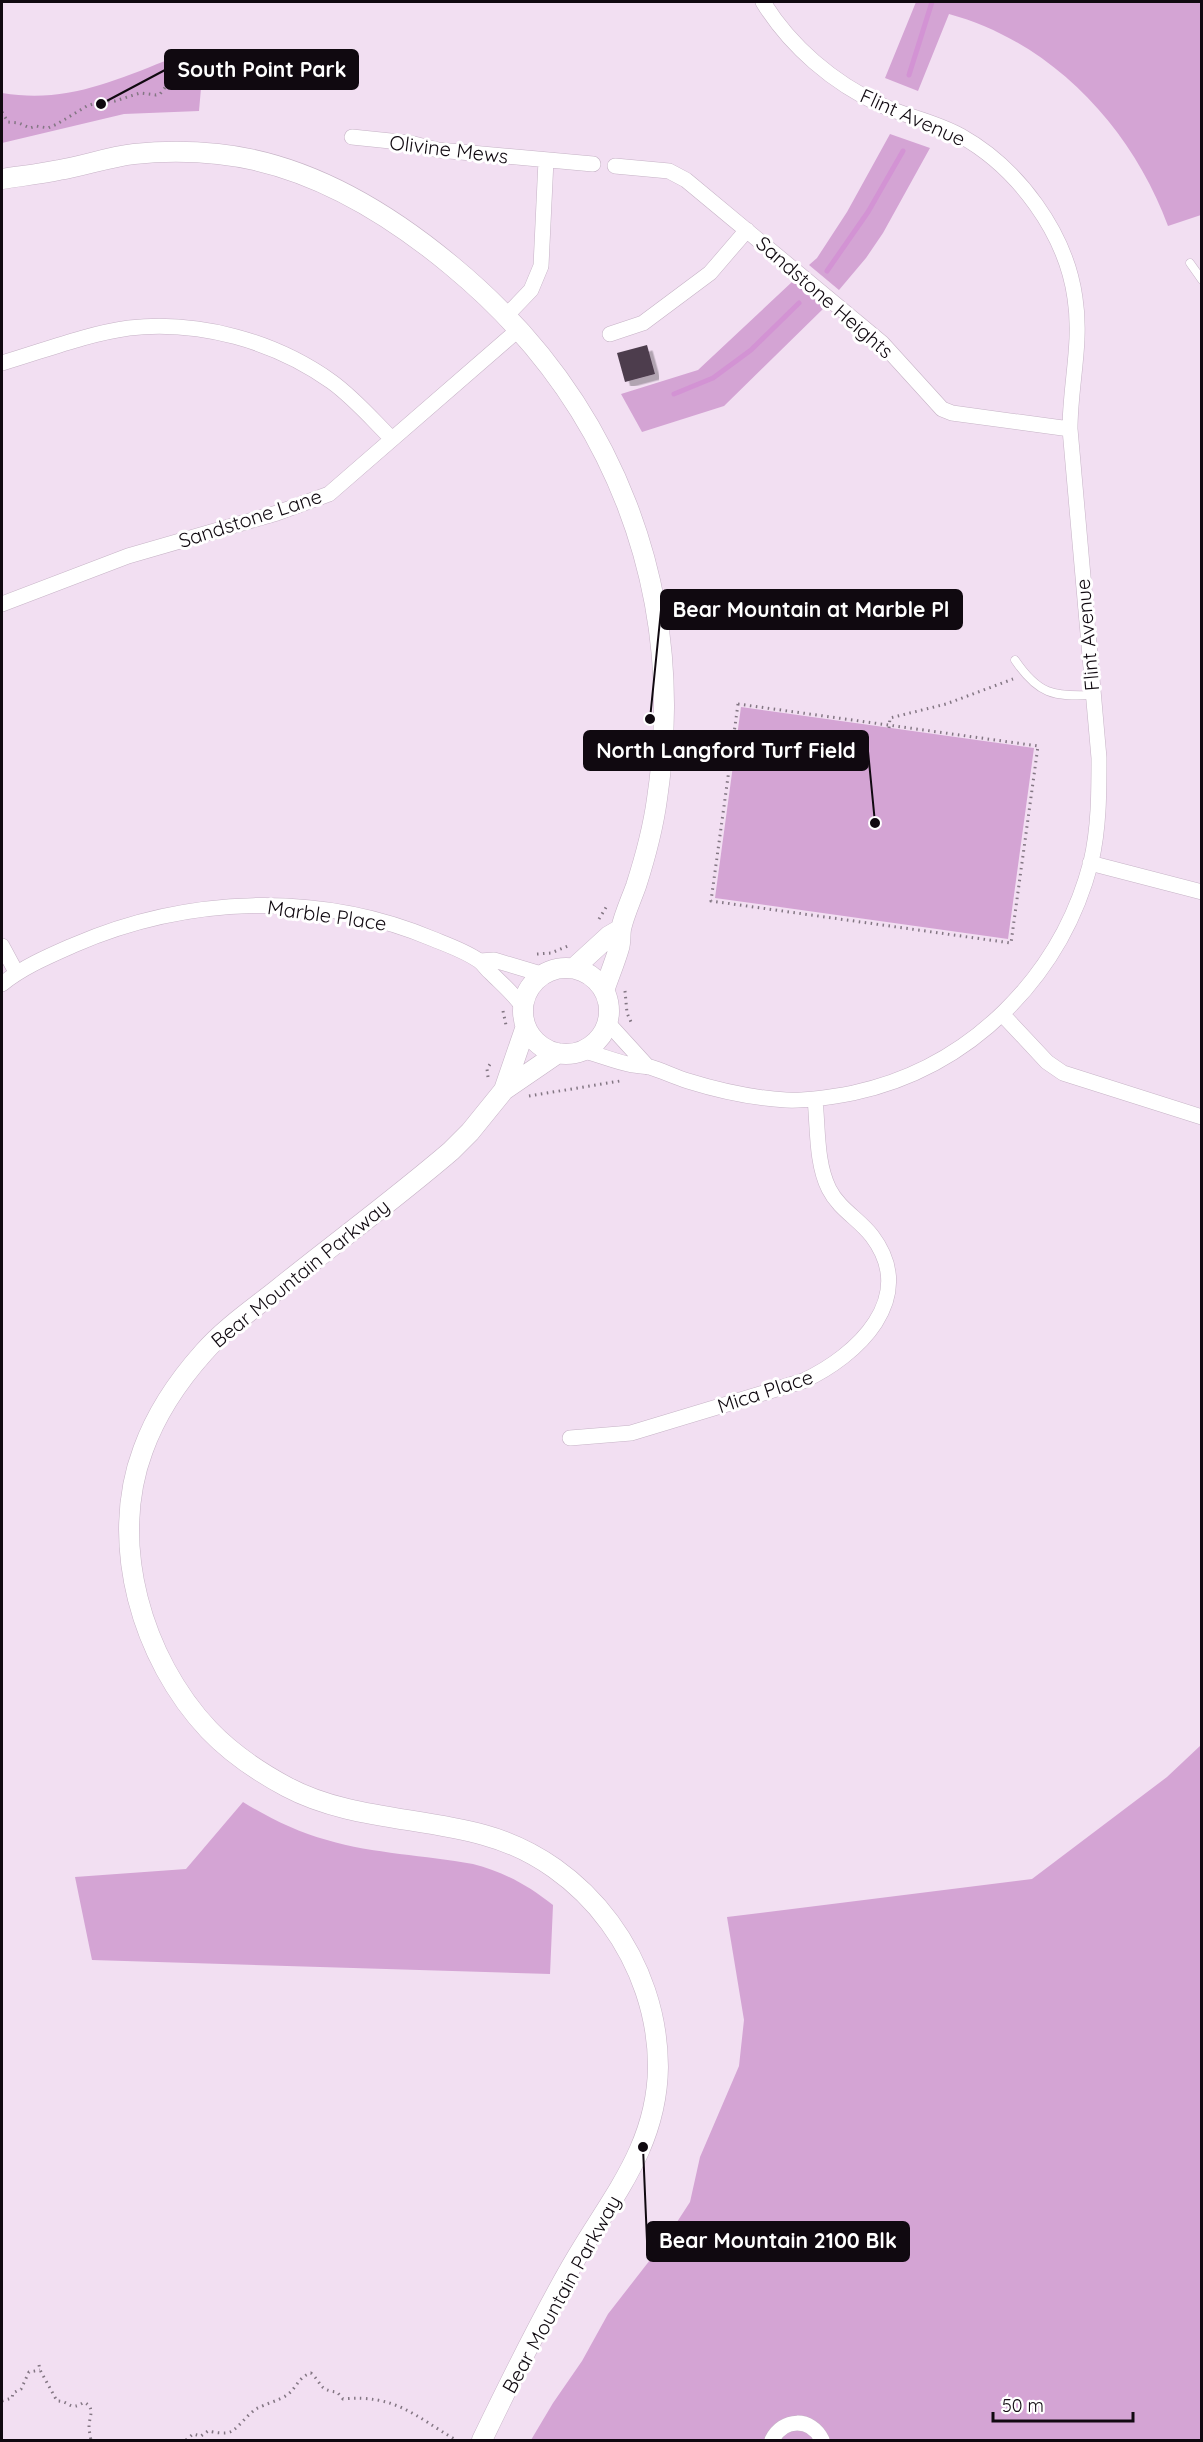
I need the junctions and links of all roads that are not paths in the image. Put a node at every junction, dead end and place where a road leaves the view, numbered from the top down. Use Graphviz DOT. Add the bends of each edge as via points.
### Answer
graph roads {
  1 [pos="763,2"];
  2 [pos="352,137"];
  3 [pos="546,160"];
  4 [pos="593,164"];
  5 [pos="615,166"];
  6 [pos="63,170"];
  7 [pos="2,179"];
  8 [pos="2,193"];
  9 [pos="747,230"];
  10 [pos="1190,263"];
  11 [pos="1202,280"];
  12 [pos="513,322"];
  13 [pos="610,334"];
  14 [pos="2,363"];
  15 [pos="1070,429"];
  16 [pos="392,439"];
  17 [pos="2,604"];
  18 [pos="1015,660"];
  19 [pos="1093,695"];
  20 [pos="1090,863"];
  21 [pos="1202,892"];
  22 [pos="621,929"];
  23 [pos="2,946"];
  24 [pos="480,961"];
  25 [pos="574,968"];
  26 [pos="16,972"];
  27 [pos="541,974"];
  28 [pos="2,984"];
  29 [pos="604,991"];
  30 [pos="522,1006"];
  31 [pos="1003,1015"];
  32 [pos="607,1022"];
  33 [pos="516,1030"];
  34 [pos="584,1050"];
  35 [pos="558,1053"];
  36 [pos="648,1067"];
  37 [pos="504,1090"];
  38 [pos="815,1099"];
  39 [pos="1202,1116"];
  40 [pos="570,1438"];
  41 [pos="482,2440"];
  42 [pos="772,2440"];
  43 [pos="822,2440"];
  1 -- 15 [label="street, Flint Avenue" via="777,24 830,74 883,106 931,121 992,156 1035,204 1054,235 1075,296 1078,355"];
  2 -- 3 [label="street, Olivine Mews"];
  3 -- 4 [label="street, Olivine Mews"];
  3 -- 12 [label="street" via="542,266"];
  5 -- 9 [label="street, Sandstone Heights" via="677,174"];
  6 -- 7 [label="street"];
  6 -- 8 [label="street" via="26,188"];
  6 -- 12 [label="street" via="133,154 179,152 262,162 353,197 394,220 476,286"];
  9 -- 13 [label="street" via="710,273 643,323"];
  9 -- 15 [label="street, Sandstone Heights" via="882,343 942,409"];
  10 -- 11 [label="lane"];
  12 -- 16 [label="street, Sandstone Lane"];
  12 -- 22 [label="street" via="555,373 602,446 637,529 657,610 664,691 660,773 647,850"];
  14 -- 16 [label="street" via="129,328 195,328 227,334 302,363 326,378"];
  15 -- 19 [label="street, Flint Avenue"];
  16 -- 17 [label="street, Sandstone Lane" via="316,501 128,556"];
  18 -- 19 [label="lane" via="1037,687 1050,694"];
  19 -- 20 [label="street, Flint Avenue" via="1099,794"];
  20 -- 21 [label="street"];
  20 -- 31 [label="street, Flint Avenue" via="1058,944"];
  22 -- 25 [label="street"];
  22 -- 29 [label="street" via="620,945"];
  23 -- 26 [label="street"];
  24 -- 26 [label="street, Marble Place" via="406,927 376,919 308,908 242,905 137,922 91,937"];
  24 -- 27 [label="street, Marble Place" via="494,960"];
  24 -- 30 [label="street, Marble Place"];
  25 -- 27 [label="street"];
  25 -- 29 [label="street" via="586,973"];
  26 -- 28 [label="street, Marble Place"];
  27 -- 30 [label="street"];
  29 -- 32 [label="street"];
  30 -- 33 [label="street"];
  31 -- 38 [label="street, Flint Avenue" via="966,1044 918,1072 866,1090"];
  31 -- 39 [label="street" via="1047,1062 1064,1073"];
  32 -- 34 [label="street" via="598,1039"];
  32 -- 36 [label="street, Flint Avenue"];
  33 -- 35 [label="street" via="546,1050"];
  33 -- 37 [label="street, Bear Mountain Parkway"];
  34 -- 35 [label="street"];
  34 -- 36 [label="street, Flint Avenue"];
  35 -- 37 [label="street, Bear Mountain Parkway"];
  36 -- 38 [label="street, Flint Avenue" via="717,1089 787,1100"];
  37 -- 41 [label="street, Bear Mountain Parkway" via="451,1151 205,1351 158,1415 141,1453 130,1524 132,1564 148,1632 185,1700 235,1754 291,1789 320,1801 486,1835 522,1849 585,1894 630,1952 641,1976 656,2032 658,2070 647,2132 636,2162 571,2266"];
  38 -- 40 [label="street, Mica Place" via="824,1176 841,1207 872,1236 884,1258 889,1281 885,1306 873,1327 842,1359 803,1381 631,1433"];
  42 -- 43 [label="street" via="784,2426 795,2422 815,2429"];
}
